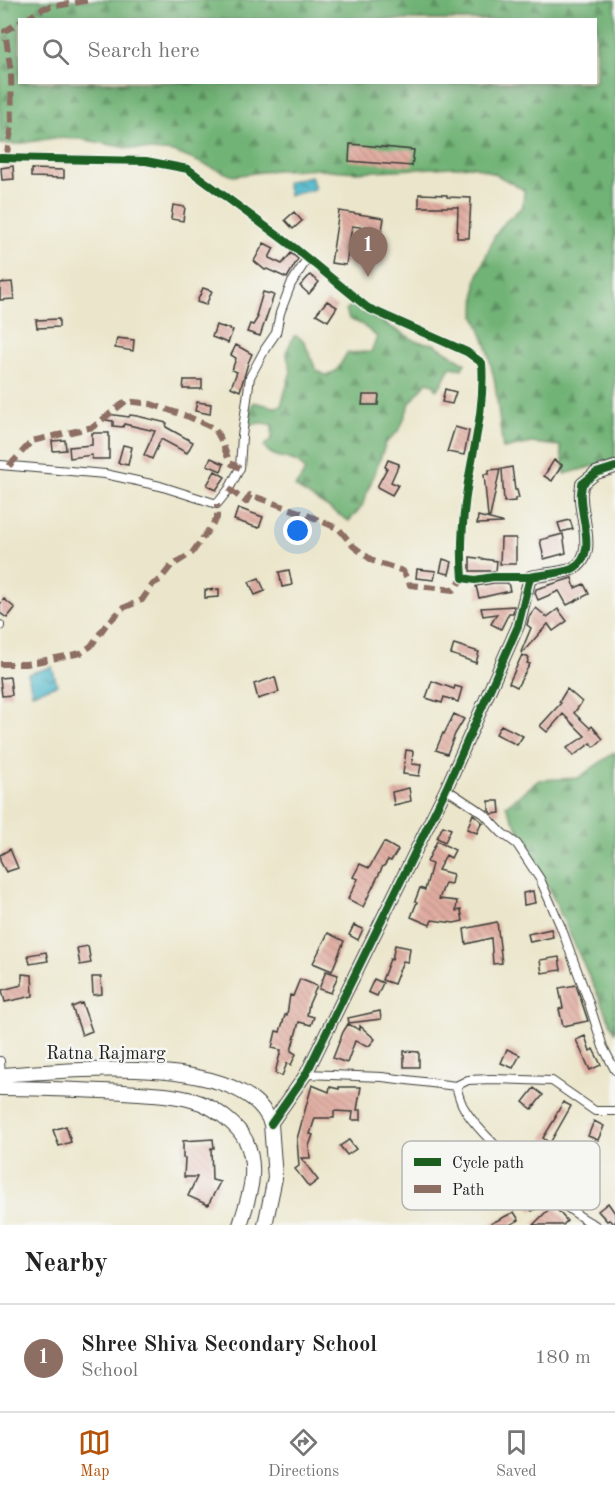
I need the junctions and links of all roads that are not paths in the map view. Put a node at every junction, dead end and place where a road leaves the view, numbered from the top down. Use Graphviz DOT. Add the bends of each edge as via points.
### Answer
graph roads {
  1 [pos="0,158"];
  2 [pos="307,260"];
  3 [pos="0,465"];
  4 [pos="615,467"];
  5 [pos="530,577"];
  6 [pos="446,789"];
  7 [pos="0,1061"];
  8 [pos="615,1070"];
  9 [pos="47,1071"];
  10 [pos="306,1074"];
  11 [pos="0,1080"];
  12 [pos="456,1086"];
  13 [pos="48,1088"];
  14 [pos="615,1111"];
  15 [pos="271,1124"];
  16 [pos="493,1141"];
  17 [pos="572,1210"];
  18 [pos="240,1225"];
  19 [pos="267,1225"];
  20 [pos="595,1225"];
  1 -- 2 [label="street" via="146,161 188,169"];
  2 -- 3 [label="street" via="291,284 276,333 250,377 240,468 217,504 105,474"];
  2 -- 5 [label="street" via="368,308 467,352 482,363 483,396 462,538 463,578"];
  4 -- 5 [label="street" via="596,473 582,484 580,498 587,535 581,562 550,575"];
  5 -- 6 [label="street" via="518,626"];
  6 -- 8 [label="street" via="484,814 517,844 540,879"];
  6 -- 10 [label="street"];
  7 -- 11 [label="street"];
  9 -- 11 [label="main road, Ratna Rajmarg"];
  9 -- 13 [label="main road"];
  9 -- 15 [label="main road, Ratna Rajmarg" via="155,1070 199,1076 246,1095 260,1106"];
  10 -- 12 [label="street" via="382,1077"];
  10 -- 15 [label="street"];
  11 -- 13 [label="main road, Ratna Rajmarg"];
  12 -- 14 [label="street" via="468,1080 552,1081 595,1111"];
  12 -- 16 [label="street" via="464,1108"];
  13 -- 18 [label="main road, Ratna Rajmarg" via="164,1095 201,1103 228,1120 245,1139 251,1159 252,1188"];
  15 -- 19 [label="main road" via="275,1178"];
  17 -- 20 [label="street"];
}
